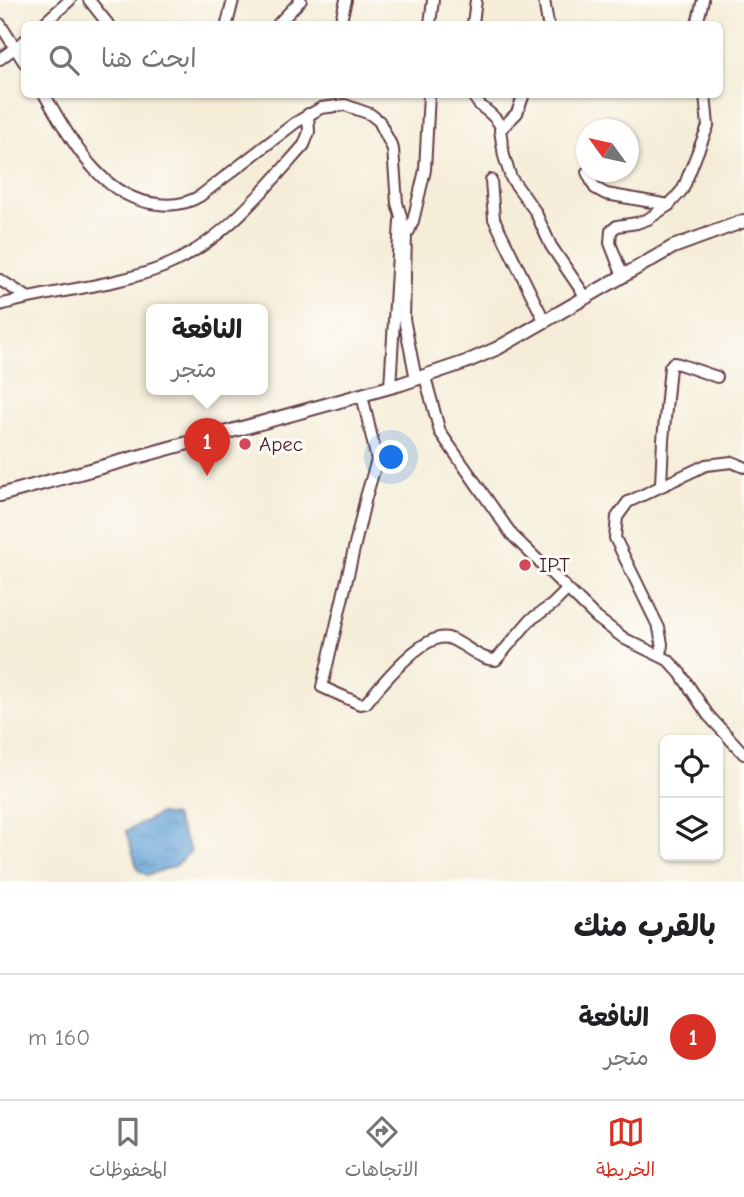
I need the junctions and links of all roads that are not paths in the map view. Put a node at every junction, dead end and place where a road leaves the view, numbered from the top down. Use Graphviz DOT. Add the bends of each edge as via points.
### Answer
graph roads {
  1 [pos="70,0"];
  2 [pos="89,0"];
  3 [pos="233,0"];
  4 [pos="289,0"];
  5 [pos="301,0"];
  6 [pos="346,0"];
  7 [pos="433,0"];
  8 [pos="476,0"];
  9 [pos="544,0"];
  10 [pos="703,0"];
  11 [pos="288,13"];
  12 [pos="46,21"];
  13 [pos="106,21"];
  14 [pos="228,21"];
  15 [pos="281,21"];
  16 [pos="341,21"];
  17 [pos="430,21"];
  18 [pos="473,21"];
  19 [pos="548,21"];
  20 [pos="698,21"];
  21 [pos="0,24"];
  22 [pos="20,45"];
  23 [pos="0,59"];
  24 [pos="46,98"];
  25 [pos="429,98"];
  26 [pos="474,98"];
  27 [pos="522,98"];
  28 [pos="705,98"];
  29 [pos="333,100"];
  30 [pos="308,114"];
  31 [pos="501,127"];
  32 [pos="491,180"];
  33 [pos="592,182"];
  34 [pos="669,205"];
  35 [pos="744,221"];
  36 [pos="402,234"];
  37 [pos="622,274"];
  38 [pos="0,280"];
  39 [pos="399,295"];
  40 [pos="585,296"];
  41 [pos="27,297"];
  42 [pos="0,305"];
  43 [pos="544,320"];
  44 [pos="717,377"];
  45 [pos="420,378"];
  46 [pos="390,387"];
  47 [pos="362,395"];
  48 [pos="744,467"];
  49 [pos="661,485"];
  50 [pos="0,495"];
  51 [pos="567,590"];
  52 [pos="661,656"];
  53 [pos="744,754"];
  1 -- 12 [label="street"];
  2 -- 13 [label="street"];
  3 -- 14 [label="street"];
  4 -- 11 [label="street"];
  5 -- 11 [label="street"];
  6 -- 16 [label="street"];
  7 -- 17 [label="street"];
  8 -- 18 [label="street"];
  9 -- 19 [label="street"];
  10 -- 20 [label="street"];
  11 -- 15 [label="street"];
  21 -- 22 [label="street"];
  22 -- 23 [label="street"];
  24 -- 30 [label="street" via="90,165 126,195 162,205 183,204 200,196"];
  25 -- 36 [label="street" via="425,170 413,221"];
  26 -- 31 [label="street" via="493,113"];
  27 -- 31 [label="street" via="515,116"];
  28 -- 34 [label="street" via="708,126 687,180"];
  29 -- 30 [label="street"];
  29 -- 36 [label="street" via="370,114 385,130 393,149"];
  30 -- 41 [label="street" via="304,145 255,200 207,243 161,267"];
  31 -- 40 [label="street" via="511,178 536,211 551,246"];
  32 -- 43 [label="street" via="494,219"];
  33 -- 34 [label="street" via="606,194"];
  34 -- 37 [label="street" via="648,219 611,231 610,243"];
  35 -- 37 [label="main road" via="673,247"];
  36 -- 39 [label="street"];
  37 -- 40 [label="main road"];
  38 -- 41 [label="street"];
  39 -- 45 [label="street"];
  39 -- 46 [label="street"];
  40 -- 43 [label="main road"];
  41 -- 42 [label="street"];
  43 -- 45 [label="main road" via="492,351"];
  44 -- 49 [label="street" via="679,364 670,367"];
  45 -- 46 [label="main road"];
  45 -- 51 [label="street" via="451,450 524,549"];
  46 -- 47 [label="main road"];
  47 -- 50 [label="main road"];
  47 -- 51 [label="street" via="376,467 321,687 366,703 410,655 442,637 496,660 530,620"];
  48 -- 49 [label="street" via="732,462 706,465"];
  49 -- 52 [label="street" via="628,502 617,517 615,538 659,628"];
  51 -- 52 [label="street" via="613,631"];
  52 -- 53 [label="street" via="680,673 708,715"];
}
